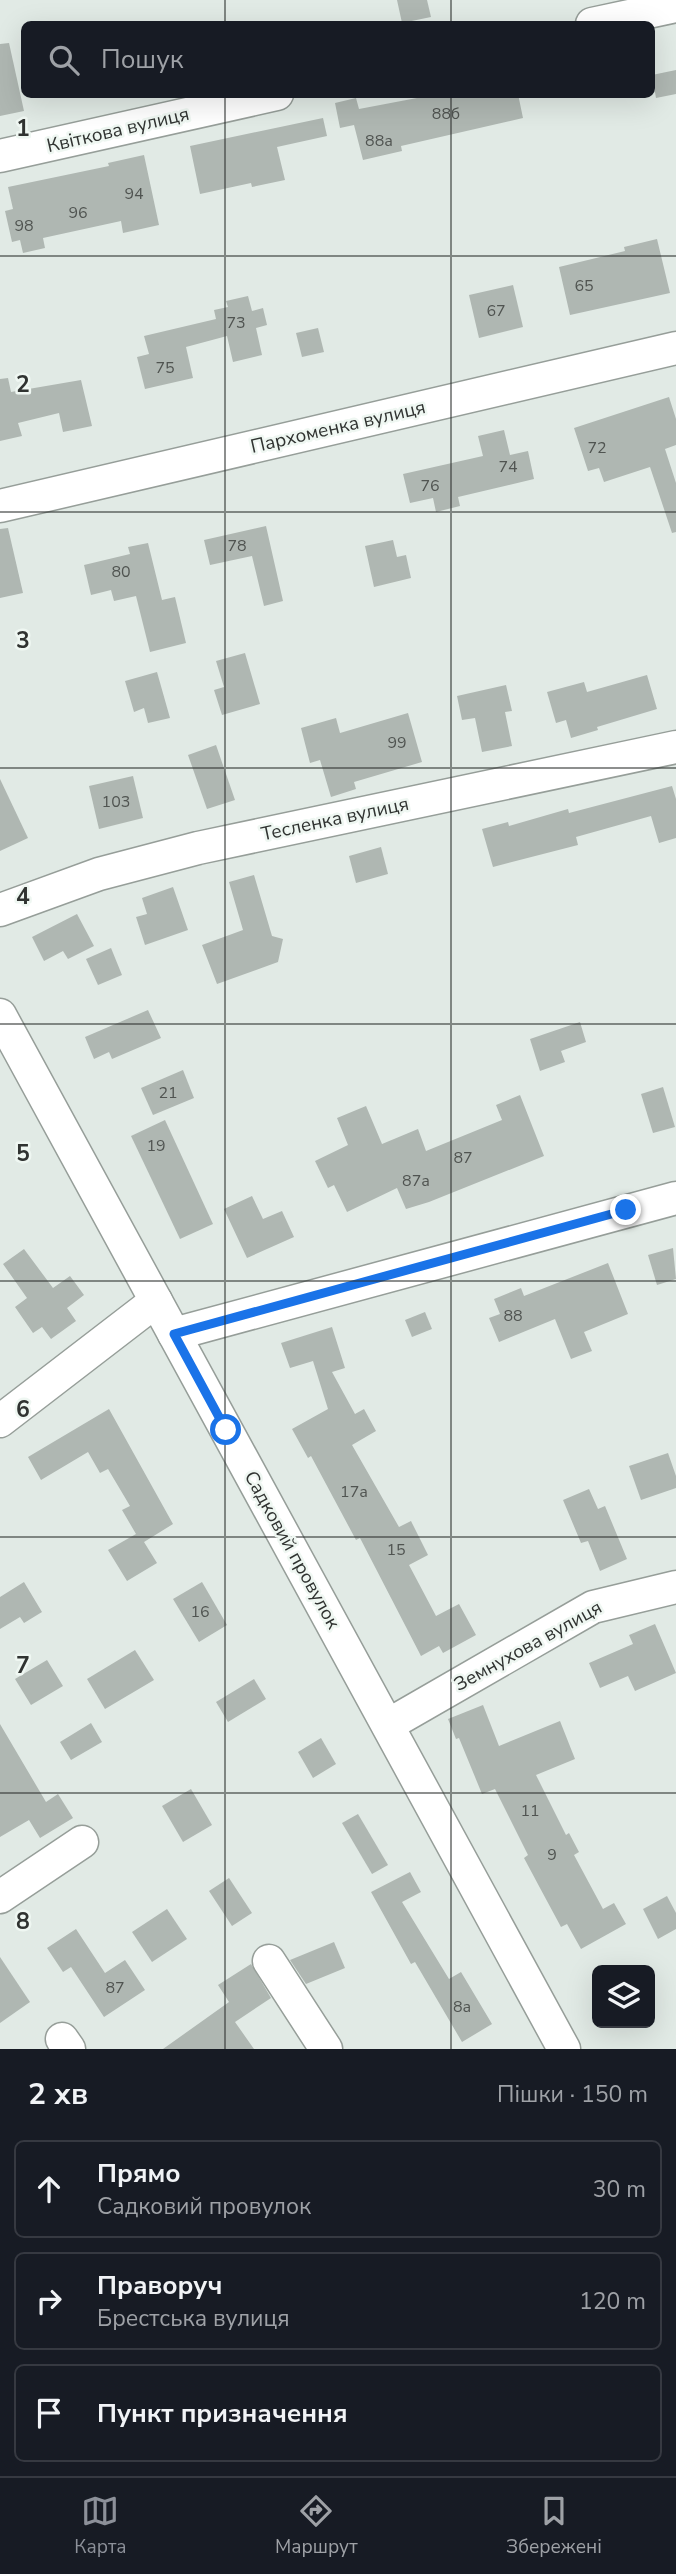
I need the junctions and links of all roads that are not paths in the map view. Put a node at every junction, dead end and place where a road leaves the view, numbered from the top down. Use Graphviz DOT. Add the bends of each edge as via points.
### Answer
graph roads {
  1 [pos="676,6"];
  2 [pos="606,21"];
  3 [pos="259,98"];
  4 [pos="0,156"];
  5 [pos="676,348"];
  6 [pos="0,506"];
  7 [pos="676,747"];
  8 [pos="0,910"];
  9 [pos="0,1015"];
  10 [pos="676,1198"];
  11 [pos="156,1301"];
  12 [pos="174,1334"];
  13 [pos="0,1421"];
  14 [pos="676,1587"];
  15 [pos="388,1725"];
  16 [pos="82,1842"];
  17 [pos="0,1897"];
  18 [pos="269,1961"];
  19 [pos="326,2049"];
  20 [pos="565,2049"];
  1 -- 2 [label="street"];
  3 -- 4 [label="street, Квіткова вулиця"];
  5 -- 6 [label="street, Пархоменка вулиця"];
  7 -- 8 [label="street, Тесленка вулиця" via="198,848 99,874"];
  9 -- 11 [label="street, Садковий провулок"];
  10 -- 12 [label="street"];
  11 -- 12 [label="street, Садковий провулок"];
  11 -- 13 [label="street"];
  12 -- 15 [label="street, Садковий провулок"];
  14 -- 15 [label="street, Земнухова вулиця" via="593,1607"];
  15 -- 20 [label="street, Садковий провулок"];
  16 -- 17 [label="street"];
  18 -- 19 [label="street"];
}
